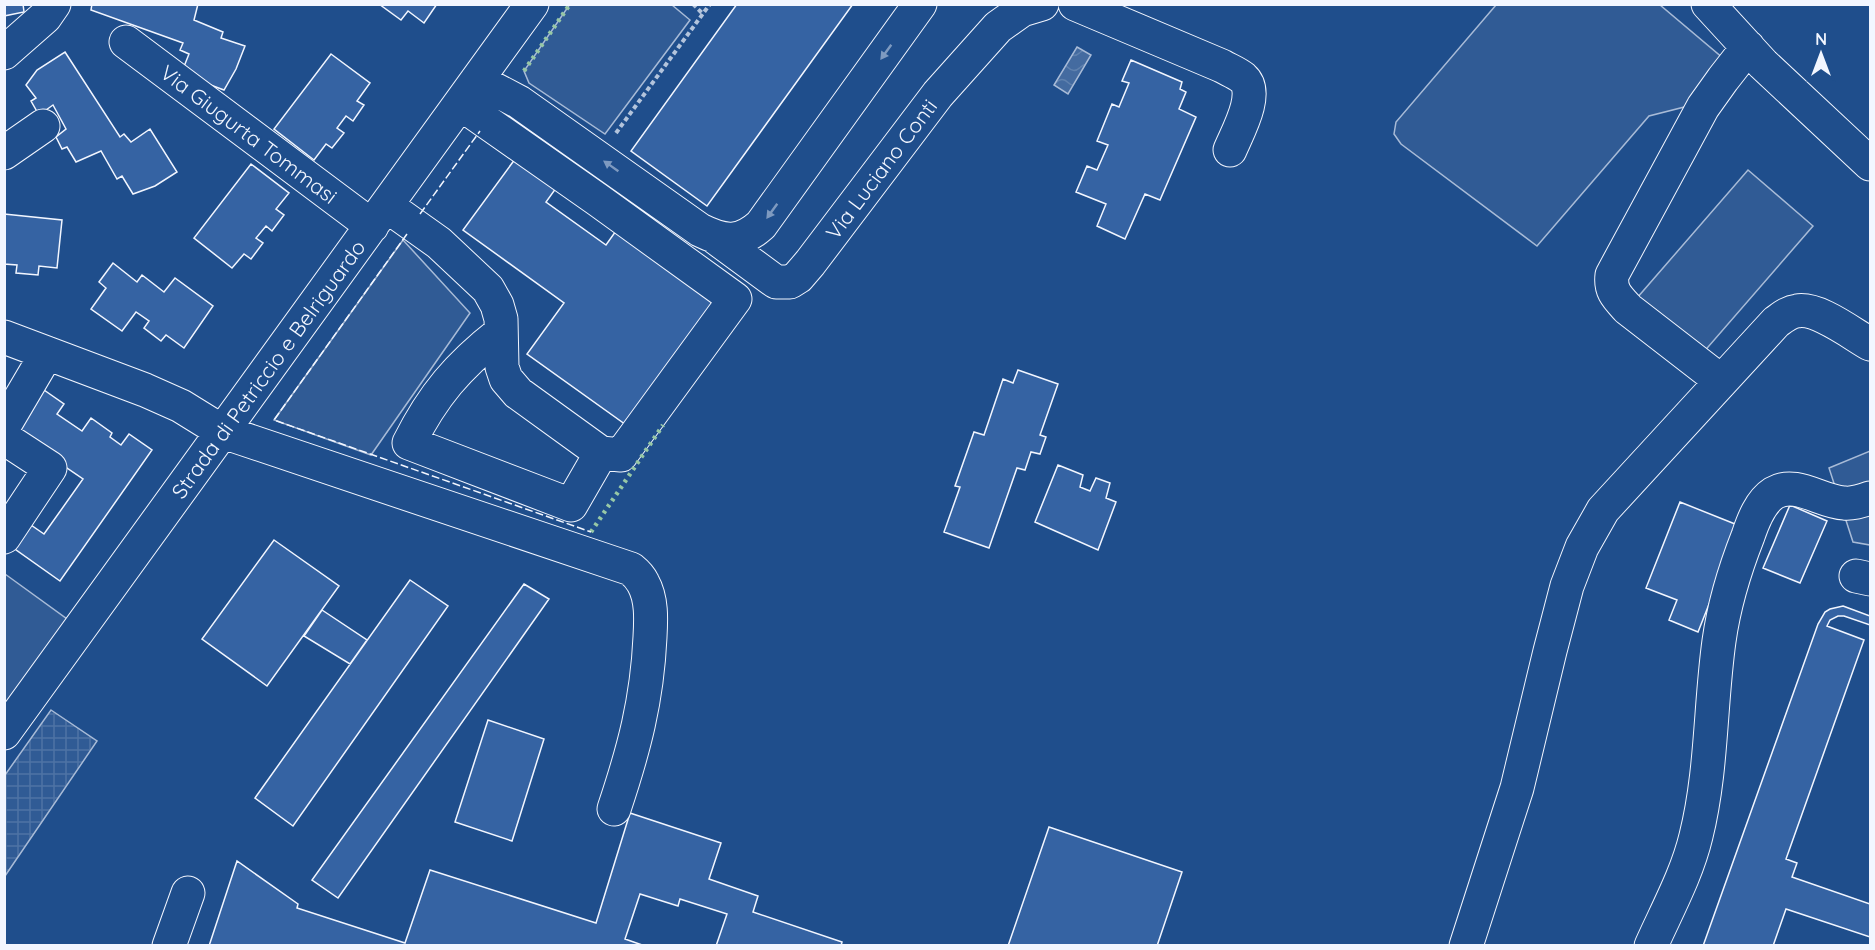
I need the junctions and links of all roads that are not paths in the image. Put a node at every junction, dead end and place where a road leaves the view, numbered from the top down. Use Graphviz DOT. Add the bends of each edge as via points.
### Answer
graph roads {
  1 [pos="54,4"];
  2 [pos="532,4"];
  3 [pos="920,4"];
  4 [pos="1042,4"];
  5 [pos="1076,4"];
  6 [pos="1708,4"];
  7 [pos="126,42"];
  8 [pos="1748,47"];
  9 [pos="4,53"];
  10 [pos="469,92"];
  11 [pos="43,126"];
  12 [pos="1230,150"];
  13 [pos="4,153"];
  14 [pos="1870,164"];
  15 [pos="379,216"];
  16 [pos="716,238"];
  17 [pos="500,333"];
  18 [pos="4,337"];
  19 [pos="1870,344"];
  20 [pos="47,353"];
  21 [pos="1722,381"];
  22 [pos="4,426"];
  23 [pos="223,432"];
  24 [pos="4,438"];
  25 [pos="601,453"];
  26 [pos="1870,498"];
  27 [pos="4,537"];
  28 [pos="4,733"];
  29 [pos="614,809"];
  30 [pos="188,893"];
  31 [pos="169,945"];
  32 [pos="1466,945"];
  33 [pos="1651,945"];
  1 -- 9 [label="street"];
  2 -- 10 [label="street, Strada di Petriccio e Belriguardo"];
  3 -- 16 [label="street, one-way" via="761,225 742,238"];
  4 -- 16 [label="street, Via Luciano Conti" via="1022,10 998,27 945,85 798,277 790,282 776,282"];
  5 -- 12 [label="street" via="1244,79 1250,88 1250,101"];
  6 -- 8 [label="street"];
  7 -- 15 [label="street, Via Giugurta Tommasi"];
  8 -- 14 [label="street"];
  8 -- 21 [label="street" via="1703,107 1612,275 1611,285 1628,309"];
  10 -- 15 [label="street, Strada di Petriccio e Belriguardo"];
  16 -- 10 [label="street, Via Luciano Conti, one-way" via="519,102"];
  10 -- 25 [label="street" via="598,200 735,299 621,455"];
  11 -- 13 [label="street"];
  15 -- 17 [label="street, Via Giugurta Tommasi" via="438,243 489,289 501,318"];
  15 -- 23 [label="street, Strada di Petriccio e Belriguardo"];
  17 -- 25 [label="street, Via Giugurta Tommasi" via="506,380"];
  17 -- 25 [label="street" via="472,354 449,379 409,443 571,504"];
  18 -- 20 [label="street"];
  19 -- 21 [label="street" via="1814,313 1796,311 1776,322"];
  20 -- 22 [label="street"];
  20 -- 23 [label="street" via="181,406"];
  21 -- 32 [label="street" via="1603,510 1582,547 1552,640 1517,788"];
  23 -- 28 [label="street, Strada di Petriccio e Belriguardo"];
  23 -- 29 [label="street" via="631,569 644,584 651,621 640,722"];
  24 -- 27 [label="street" via="50,468"];
  26 -- 33 [label="street" via="1844,503 1801,490 1780,490 1764,501 1753,522 1736,570 1719,642 1696,837"];
  30 -- 31 [label="street"];
}
